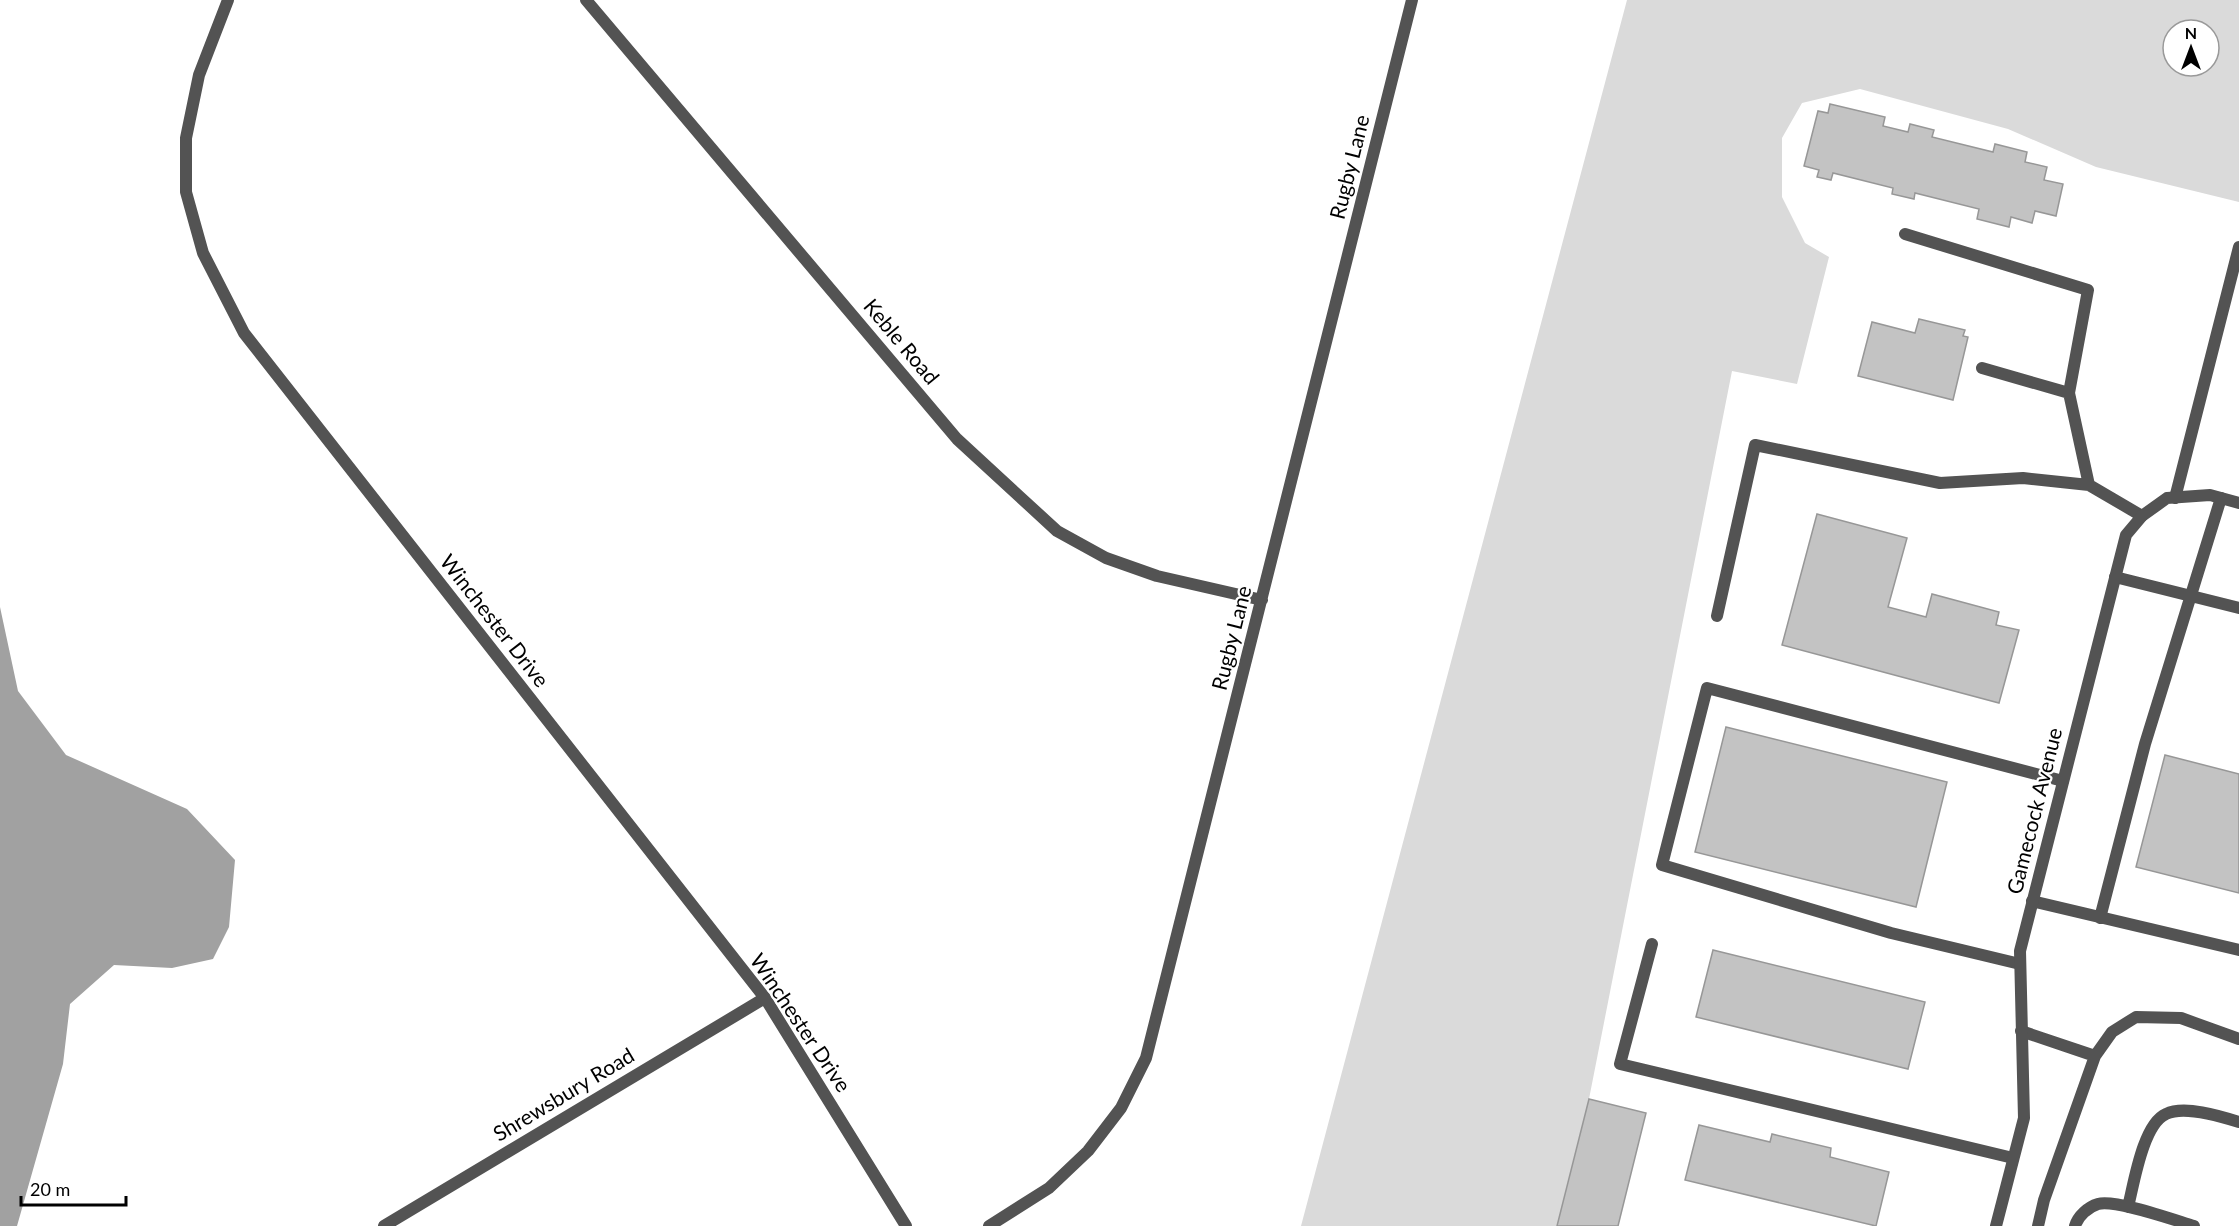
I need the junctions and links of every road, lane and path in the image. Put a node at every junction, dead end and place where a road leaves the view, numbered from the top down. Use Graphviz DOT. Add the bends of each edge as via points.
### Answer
graph roads {
  1 [pos="228,0"];
  2 [pos="586,0"];
  3 [pos="1412,0"];
  4 [pos="1905,234"];
  5 [pos="2239,247"];
  6 [pos="1982,368"];
  7 [pos="2069,393"];
  8 [pos="2089,485"];
  9 [pos="2175,498"];
  10 [pos="2222,498"];
  11 [pos="2239,503"];
  12 [pos="2142,516"];
  13 [pos="2115,577"];
  14 [pos="2192,596"];
  15 [pos="1262,600"];
  16 [pos="2239,608"];
  17 [pos="1717,616"];
  18 [pos="2063,781"];
  19 [pos="2032,902"];
  20 [pos="2100,918"];
  21 [pos="1652,944"];
  22 [pos="2239,950"];
  23 [pos="2020,964"];
  24 [pos="765,998"];
  25 [pos="2021,1031"];
  26 [pos="2239,1039"];
  27 [pos="2095,1056"];
  28 [pos="2239,1122"];
  29 [pos="2013,1158"];
  30 [pos="2128,1207"];
  31 [pos="384,1226"];
  32 [pos="906,1226"];
  33 [pos="989,1226"];
  34 [pos="1996,1226"];
  35 [pos="2038,1226"];
  36 [pos="2075,1226"];
  37 [pos="2194,1226"];
  1 -- 24 [label="street, Winchester Drive" via="195,96 186,138 186,192 203,253 244,333"];
  2 -- 15 [label="street, Keble Road" via="957,439 1057,531 1106,558 1157,576"];
  3 -- 15 [label="street, Rugby Lane"];
  4 -- 7 [label="street" via="2088,290"];
  5 -- 9 [label="street"];
  6 -- 7 [label="street"];
  7 -- 8 [label="street"];
  8 -- 12 [label="street"];
  8 -- 17 [label="street" via="2023,478 1940,483 1755,445"];
  9 -- 10 [label="street, Gamecock Avenue"];
  9 -- 12 [label="street, Gamecock Avenue" via="2167,498"];
  10 -- 11 [label="street, Gamecock Avenue"];
  10 -- 14 [label="street"];
  12 -- 13 [label="street, Gamecock Avenue" via="2126,535"];
  13 -- 14 [label="street"];
  13 -- 18 [label="street, Gamecock Avenue"];
  14 -- 16 [label="street"];
  14 -- 20 [label="street" via="2145,744"];
  15 -- 33 [label="street, Rugby Lane" via="1146,1058 1121,1108 1088,1151 1049,1188"];
  18 -- 19 [label="street, Gamecock Avenue"];
  18 -- 23 [label="street" via="1707,688 1662,865 1891,933"];
  19 -- 20 [label="street"];
  19 -- 23 [label="street, Gamecock Avenue"];
  20 -- 22 [label="street"];
  21 -- 29 [label="street" via="1620,1065"];
  23 -- 25 [label="street, Gamecock Avenue"];
  24 -- 31 [label="street, Shrewsbury Road"];
  24 -- 32 [label="street, Winchester Drive"];
  25 -- 27 [label="street"];
  25 -- 29 [label="street, Gamecock Avenue" via="2024,1118"];
  26 -- 27 [label="street" via="2181,1018 2136,1017 2112,1032"];
  27 -- 35 [label="street"];
  28 -- 30 [label="street" via="2206,1112 2167,1113 2155,1121"];
  29 -- 34 [label="street, Gamecock Avenue"];
  30 -- 36 [label="street" via="2100,1203 2083,1212"];
  30 -- 37 [label="street"];
}
